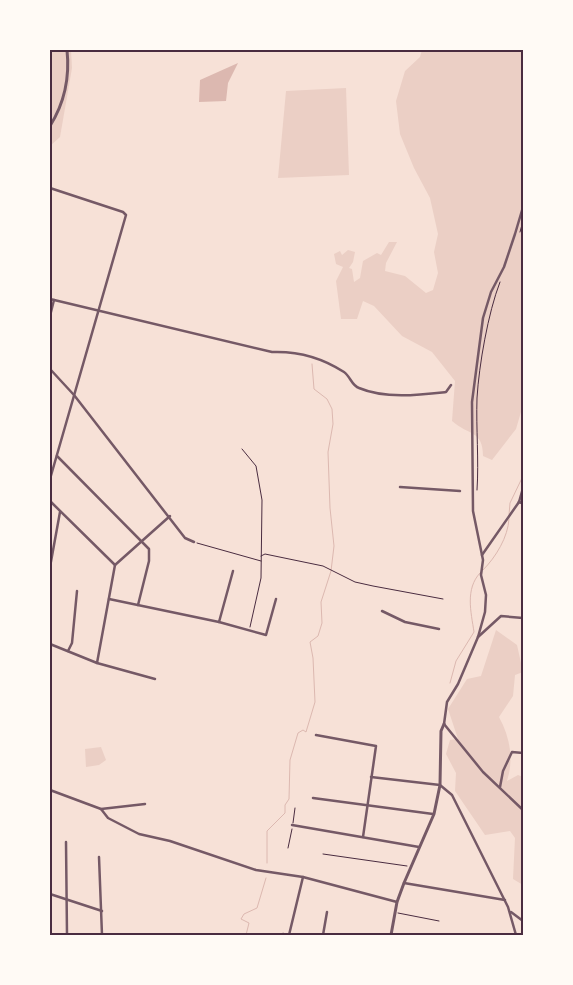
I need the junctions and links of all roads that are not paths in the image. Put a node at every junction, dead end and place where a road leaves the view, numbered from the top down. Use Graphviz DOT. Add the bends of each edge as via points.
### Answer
graph roads {
  1 [pos="66,50"];
  2 [pos="50,126"];
  3 [pos="50,188"];
  4 [pos="523,207"];
  5 [pos="50,299"];
  6 [pos="54,300"];
  7 [pos="98,310"];
  8 [pos="50,316"];
  9 [pos="50,369"];
  10 [pos="452,386"];
  11 [pos="74,395"];
  12 [pos="56,455"];
  13 [pos="50,479"];
  14 [pos="400,487"];
  15 [pos="523,488"];
  16 [pos="460,491"];
  17 [pos="50,501"];
  18 [pos="521,502"];
  19 [pos="60,511"];
  20 [pos="170,516"];
  21 [pos="141,541"];
  22 [pos="194,542"];
  23 [pos="482,555"];
  24 [pos="115,565"];
  25 [pos="50,567"];
  26 [pos="233,571"];
  27 [pos="77,590"];
  28 [pos="109,599"];
  29 [pos="276,599"];
  30 [pos="138,605"];
  31 [pos="382,611"];
  32 [pos="523,618"];
  33 [pos="219,622"];
  34 [pos="439,629"];
  35 [pos="478,637"];
  36 [pos="50,644"];
  37 [pos="68,651"];
  38 [pos="97,663"];
  39 [pos="155,679"];
  40 [pos="444,724"];
  41 [pos="316,735"];
  42 [pos="523,753"];
  43 [pos="371,777"];
  44 [pos="440,785"];
  45 [pos="500,787"];
  46 [pos="50,790"];
  47 [pos="314,798"];
  48 [pos="145,804"];
  49 [pos="367,805"];
  50 [pos="101,809"];
  51 [pos="523,810"];
  52 [pos="434,814"];
  53 [pos="292,825"];
  54 [pos="363,837"];
  55 [pos="66,842"];
  56 [pos="419,847"];
  57 [pos="99,857"];
  58 [pos="303,877"];
  59 [pos="404,882"];
  60 [pos="50,894"];
  61 [pos="67,900"];
  62 [pos="505,900"];
  63 [pos="397,902"];
  64 [pos="102,911"];
  65 [pos="509,911"];
  66 [pos="327,912"];
  67 [pos="523,921"];
  68 [pos="67,935"];
  69 [pos="102,935"];
  70 [pos="286,935"];
  71 [pos="322,935"];
  72 [pos="391,935"];
  73 [pos="502,935"];
  74 [pos="516,935"];
  1 -- 2 [label="street" via="69,67 65,96"];
  3 -- 7 [label="street" via="126,215"];
  4 -- 23 [label="street" via="483,318 472,402 473,511"];
  5 -- 6 [label="street"];
  6 -- 7 [label="street"];
  6 -- 8 [label="street"];
  7 -- 10 [label="street" via="272,352 294,351 346,373 356,388 368,391 433,393 446,392"];
  7 -- 11 [label="street"];
  9 -- 11 [label="street"];
  11 -- 12 [label="street"];
  11 -- 20 [label="street"];
  12 -- 13 [label="street"];
  12 -- 21 [label="street"];
  14 -- 16 [label="street"];
  15 -- 18 [label="street"];
  17 -- 19 [label="street"];
  18 -- 23 [label="street"];
  19 -- 24 [label="street"];
  19 -- 25 [label="street"];
  20 -- 21 [label="street"];
  20 -- 22 [label="street" via="185,538"];
  21 -- 24 [label="street"];
  21 -- 30 [label="street" via="149,549 149,561"];
  23 -- 35 [label="street" via="481,575 486,595"];
  24 -- 28 [label="street"];
  26 -- 33 [label="street"];
  27 -- 37 [label="street" via="72,643"];
  28 -- 30 [label="street"];
  28 -- 38 [label="street"];
  29 -- 33 [label="street" via="266,635"];
  30 -- 33 [label="street"];
  31 -- 34 [label="street" via="405,622"];
  32 -- 35 [label="street" via="501,616"];
  35 -- 40 [label="street" via="447,702"];
  36 -- 37 [label="street"];
  37 -- 38 [label="street"];
  38 -- 39 [label="street"];
  40 -- 44 [label="street" via="441,731"];
  40 -- 45 [label="street" via="483,772"];
  41 -- 43 [label="street" via="376,746"];
  42 -- 45 [label="street" via="512,752"];
  43 -- 44 [label="street"];
  43 -- 49 [label="street"];
  44 -- 52 [label="street"];
  44 -- 62 [label="street" via="452,795"];
  45 -- 51 [label="street"];
  46 -- 50 [label="street"];
  47 -- 49 [label="street"];
  48 -- 50 [label="street"];
  49 -- 52 [label="street"];
  49 -- 54 [label="street"];
  50 -- 58 [label="street" via="108,818 139,834 256,870"];
  52 -- 56 [label="street"];
  53 -- 54 [label="street"];
  54 -- 56 [label="street"];
  55 -- 61 [label="street"];
  56 -- 59 [label="street"];
  57 -- 64 [label="street"];
  58 -- 63 [label="street"];
  58 -- 70 [label="street"];
  59 -- 62 [label="street"];
  59 -- 63 [label="street"];
  60 -- 61 [label="street"];
  61 -- 64 [label="street"];
  61 -- 68 [label="street"];
  62 -- 65 [label="street"];
  63 -- 72 [label="street"];
  64 -- 69 [label="street"];
  65 -- 67 [label="street"];
  65 -- 74 [label="street"];
  66 -- 71 [label="street"];
  73 -- 74 [label="street"];
}
